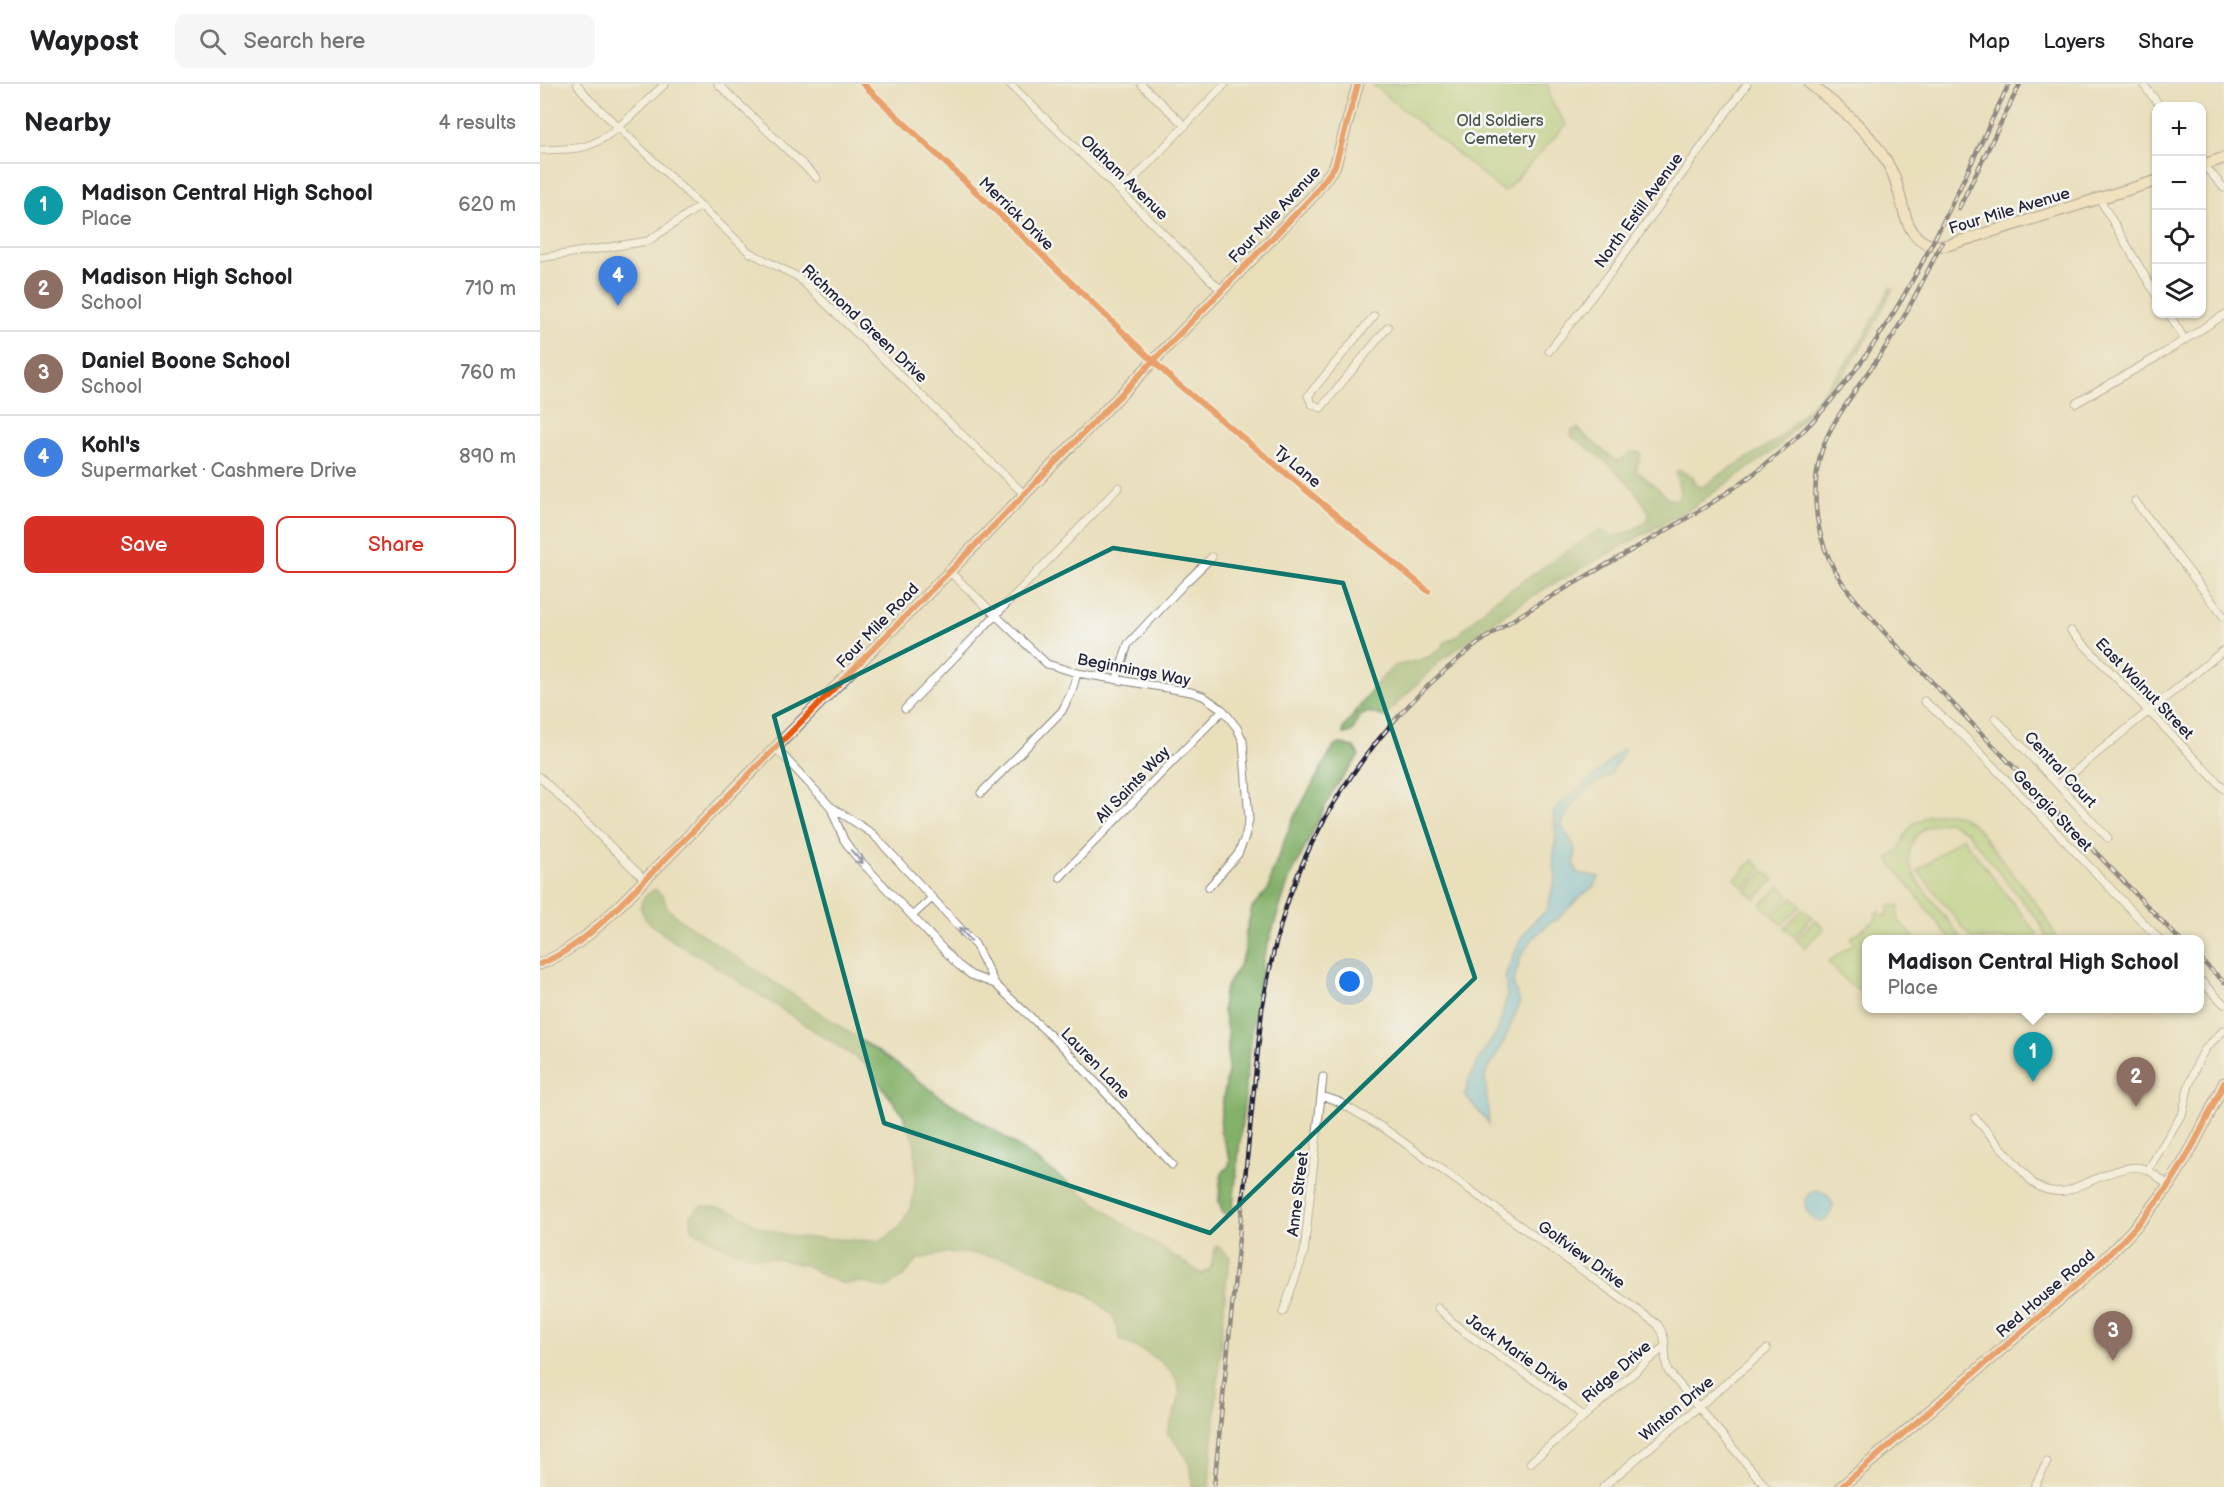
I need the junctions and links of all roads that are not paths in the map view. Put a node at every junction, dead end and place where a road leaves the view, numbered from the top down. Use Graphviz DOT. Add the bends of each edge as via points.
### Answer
graph roads {
  1 [pos="577,84"];
  2 [pos="665,84"];
  3 [pos="718,84"];
  4 [pos="863,84"];
  5 [pos="1010,84"];
  6 [pos="1141,84"];
  7 [pos="1225,84"];
  8 [pos="1358,84"];
  9 [pos="1747,84"];
  10 [pos="2143,84"];
  11 [pos="1814,85"];
  12 [pos="2157,102"];
  13 [pos="617,126"];
  14 [pos="1185,126"];
  15 [pos="540,150"];
  16 [pos="2224,158"];
  17 [pos="2206,162"];
  18 [pos="2206,168"];
  19 [pos="817,178"];
  20 [pos="2152,182"];
  21 [pos="2224,188"];
  22 [pos="1122,191"];
  23 [pos="2099,198"];
  24 [pos="700,206"];
  25 [pos="540,258"];
  26 [pos="2152,287"];
  27 [pos="1221,290"];
  28 [pos="2224,315"];
  29 [pos="1374,316"];
  30 [pos="2171,318"];
  31 [pos="1388,327"];
  32 [pos="2185,340"];
  33 [pos="1549,351"];
  34 [pos="1153,362"];
  35 [pos="2076,402"];
  36 [pos="1119,487"];
  37 [pos="1024,494"];
  38 [pos="2135,501"];
  39 [pos="1212,557"];
  40 [pos="949,571"];
  41 [pos="1428,591"];
  42 [pos="996,615"];
  43 [pos="2224,617"];
  44 [pos="2071,631"];
  45 [pos="2224,650"];
  46 [pos="1077,673"];
  47 [pos="1117,678"];
  48 [pos="1924,701"];
  49 [pos="904,709"];
  50 [pos="1223,710"];
  51 [pos="2149,711"];
  52 [pos="1995,718"];
  53 [pos="776,748"];
  54 [pos="540,777"];
  55 [pos="2058,785"];
  56 [pos="2224,789"];
  57 [pos="981,793"];
  58 [pos="830,806"];
  59 [pos="2108,838"];
  60 [pos="1060,877"];
  61 [pos="645,880"];
  62 [pos="1209,887"];
  63 [pos="932,898"];
  64 [pos="912,915"];
  65 [pos="2156,935"];
  66 [pos="540,964"];
  67 [pos="995,984"];
  68 [pos="2204,985"];
  69 [pos="2224,1004"];
  70 [pos="2224,1030"];
  71 [pos="1323,1077"];
  72 [pos="2224,1083"];
  73 [pos="1322,1095"];
  74 [pos="1975,1118"];
  75 [pos="1172,1165"];
  76 [pos="2148,1170"];
  77 [pos="2168,1185"];
  78 [pos="1438,1308"];
  79 [pos="1284,1312"];
  80 [pos="1665,1346"];
  81 [pos="1767,1349"];
  82 [pos="1699,1407"];
  83 [pos="1583,1417"];
  84 [pos="1530,1462"];
  85 [pos="2048,1462"];
  86 [pos="1603,1487"];
  87 [pos="1766,1487"];
  88 [pos="1841,1487"];
  89 [pos="2034,1487"];
  1 -- 13 [label="street, Richmond Green Drive"];
  2 -- 13 [label="street"];
  3 -- 19 [label="street"];
  4 -- 34 [label="street, Merrick Drive"];
  5 -- 22 [label="street, Oldham Avenue"];
  6 -- 14 [label="street"];
  7 -- 14 [label="street"];
  8 -- 27 [label="street, Four Mile Avenue" via="1331,174"];
  9 -- 33 [label="street, North Estill Avenue"];
  10 -- 12 [label="street"];
  11 -- 23 [label="street, Four Mile Avenue" via="1878,147 1894,177 1914,233 1923,242 1948,245"];
  13 -- 15 [label="street" via="584,147"];
  13 -- 24 [label="street, Richmond Green Drive"];
  14 -- 22 [label="street"];
  16 -- 17 [label="street"];
  18 -- 21 [label="street"];
  20 -- 23 [label="street, Four Mile Avenue"];
  22 -- 27 [label="street, Oldham Avenue"];
  23 -- 26 [label="street"];
  24 -- 25 [label="street" via="648,241"];
  24 -- 37 [label="street, Richmond Green Drive" via="749,252 798,277"];
  27 -- 34 [label="street, Four Mile Road"];
  28 -- 32 [label="street"];
  29 -- 31 [label="street" via="1308,396 1312,404 1321,408"];
  30 -- 32 [label="street"];
  32 -- 35 [label="street"];
  34 -- 37 [label="street, Four Mile Road"];
  34 -- 41 [label="street, Ty Lane"];
  36 -- 42 [label="street"];
  37 -- 40 [label="street, Four Mile Road"];
  38 -- 43 [label="street"];
  39 -- 47 [label="street" via="1128,644"];
  40 -- 42 [label="street, Beginnings Way"];
  40 -- 53 [label="street, Four Mile Road"];
  42 -- 46 [label="street, Beginnings Way" via="1047,664"];
  42 -- 49 [label="street"];
  44 -- 51 [label="street, East Walnut Street"];
  45 -- 51 [label="street"];
  46 -- 47 [label="street, Beginnings Way"];
  46 -- 57 [label="street" via="1062,711"];
  47 -- 50 [label="street, Beginnings Way" via="1191,692"];
  48 -- 65 [label="street, Georgia Street" via="1961,733"];
  50 -- 60 [label="street, All Saints Way"];
  50 -- 62 [label="street, Beginnings Way" via="1243,741 1249,820 1238,854"];
  51 -- 55 [label="street"];
  51 -- 56 [label="street, East Walnut Street"];
  52 -- 55 [label="street, Central Court"];
  53 -- 58 [label="street, Lauren Lane"];
  53 -- 61 [label="street, Four Mile Road"];
  54 -- 61 [label="street"];
  55 -- 59 [label="street, Central Court"];
  58 -- 63 [label="street, Lauren Lane" via="873,834"];
  58 -- 64 [label="street, Lauren Lane, one-way" via="854,854"];
  61 -- 66 [label="street, Four Mile Road" via="588,935"];
  63 -- 64 [label="street"];
  67 -- 63 [label="street, Lauren Lane, one-way" via="975,944"];
  64 -- 67 [label="street, Lauren Lane" via="957,964 971,975"];
  67 -- 75 [label="street, Lauren Lane" via="1064,1048"];
  68 -- 69 [label="street"];
  70 -- 76 [label="street" via="2205,1049 2188,1088 2183,1112"];
  71 -- 73 [label="street, Anne Street"];
  72 -- 77 [label="street, Red House Road" via="2193,1146"];
  73 -- 79 [label="street, Anne Street" via="1304,1253"];
  73 -- 80 [label="street, Golfview Drive" via="1385,1129 1650,1319 1662,1330"];
  74 -- 76 [label="street" via="2033,1183 2051,1192 2072,1189 2128,1167"];
  76 -- 77 [label="street"];
  77 -- 88 [label="street, Red House Road" via="2130,1233 2081,1281"];
  78 -- 83 [label="street, Jack Marie Drive" via="1460,1329"];
  80 -- 82 [label="street, Golfview Drive" via="1668,1371"];
  80 -- 83 [label="street, Ridge Drive"];
  81 -- 82 [label="street, Winton Drive"];
  82 -- 86 [label="street, Winton Drive"];
  82 -- 87 [label="street, Golfview Drive"];
  83 -- 84 [label="street, Ridge Drive"];
  85 -- 89 [label="street"];
}
